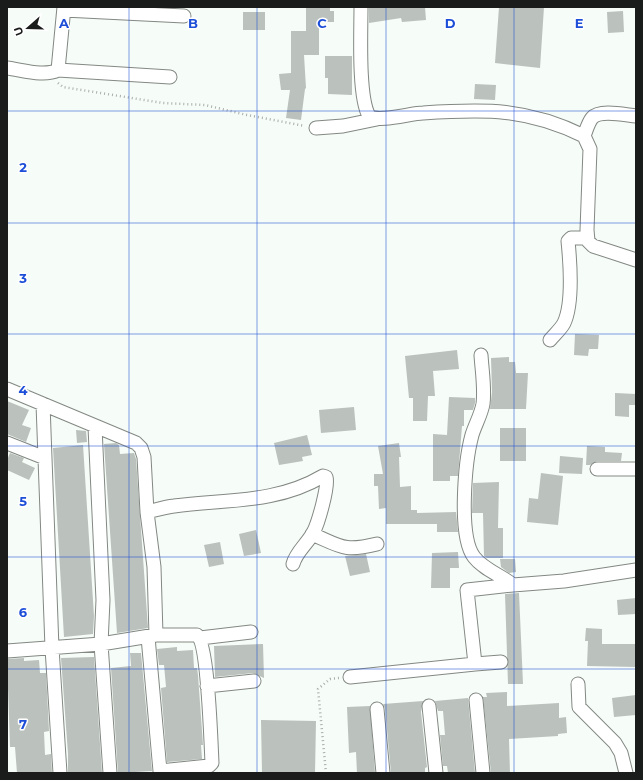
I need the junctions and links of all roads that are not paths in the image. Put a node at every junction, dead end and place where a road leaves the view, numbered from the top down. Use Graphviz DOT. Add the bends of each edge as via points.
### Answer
graph roads {
  1 [pos="361,7"];
  2 [pos="64,8"];
  3 [pos="184,16"];
  4 [pos="7,68"];
  5 [pos="58,70"];
  6 [pos="170,78"];
  7 [pos="636,116"];
  8 [pos="377,119"];
  9 [pos="316,128"];
  10 [pos="584,136"];
  11 [pos="587,238"];
  12 [pos="636,260"];
  13 [pos="550,340"];
  14 [pos="480,355"];
  15 [pos="7,389"];
  16 [pos="43,404"];
  17 [pos="95,427"];
  18 [pos="7,443"];
  19 [pos="45,458"];
  20 [pos="597,469"];
  21 [pos="636,469"];
  22 [pos="147,512"];
  23 [pos="312,534"];
  24 [pos="377,544"];
  25 [pos="293,564"];
  26 [pos="636,570"];
  27 [pos="513,585"];
  28 [pos="251,632"];
  29 [pos="152,636"];
  30 [pos="200,638"];
  31 [pos="101,644"];
  32 [pos="52,648"];
  33 [pos="7,651"];
  34 [pos="501,662"];
  35 [pos="475,664"];
  36 [pos="350,677"];
  37 [pos="254,681"];
  38 [pos="578,684"];
  39 [pos="207,686"];
  40 [pos="476,700"];
  41 [pos="429,706"];
  42 [pos="377,709"];
  43 [pos="160,772"];
  44 [pos="60,773"];
  45 [pos="110,773"];
  46 [pos="382,773"];
  47 [pos="436,773"];
  48 [pos="483,773"];
  49 [pos="626,773"];
  1 -- 8 [label="street" via="360,58 365,105 369,116"];
  2 -- 3 [label="street"];
  2 -- 5 [label="street"];
  4 -- 5 [label="street" via="49,73"];
  5 -- 6 [label="street"];
  7 -- 10 [label="street" via="596,115 590,121"];
  8 -- 9 [label="street"];
  8 -- 10 [label="street" via="422,113 488,110 551,121"];
  10 -- 11 [label="street" via="590,149"];
  11 -- 12 [label="street" via="593,246"];
  11 -- 13 [label="street" via="570,238 568,241 568,301 564,322"];
  14 -- 27 [label="street" via="483,403 470,450 464,521 467,542 474,558 484,568 502,576"];
  15 -- 16 [label="street"];
  16 -- 17 [label="street"];
  16 -- 19 [label="street"];
  17 -- 22 [label="street" via="136,443 141,448 144,456"];
  17 -- 31 [label="street" via="103,600"];
  18 -- 19 [label="street"];
  19 -- 32 [label="street"];
  20 -- 21 [label="street"];
  22 -- 23 [label="street" via="173,506 287,493 326,476 326,490"];
  22 -- 29 [label="street" via="154,567"];
  23 -- 24 [label="street" via="346,549"];
  23 -- 25 [label="street"];
  26 -- 27 [label="street"];
  27 -- 35 [label="street" via="467,590"];
  28 -- 30 [label="street"];
  29 -- 30 [label="street" via="197,635"];
  29 -- 31 [label="street"];
  29 -- 43 [label="street"];
  30 -- 39 [label="street"];
  31 -- 32 [label="street"];
  31 -- 45 [label="street"];
  32 -- 33 [label="street"];
  32 -- 44 [label="street"];
  34 -- 35 [label="street"];
  35 -- 36 [label="street"];
  37 -- 39 [label="street"];
  38 -- 49 [label="street" via="579,707 615,743"];
  39 -- 43 [label="street" via="212,763 209,766"];
  40 -- 48 [label="street"];
  41 -- 47 [label="street"];
  42 -- 46 [label="street"];
}
